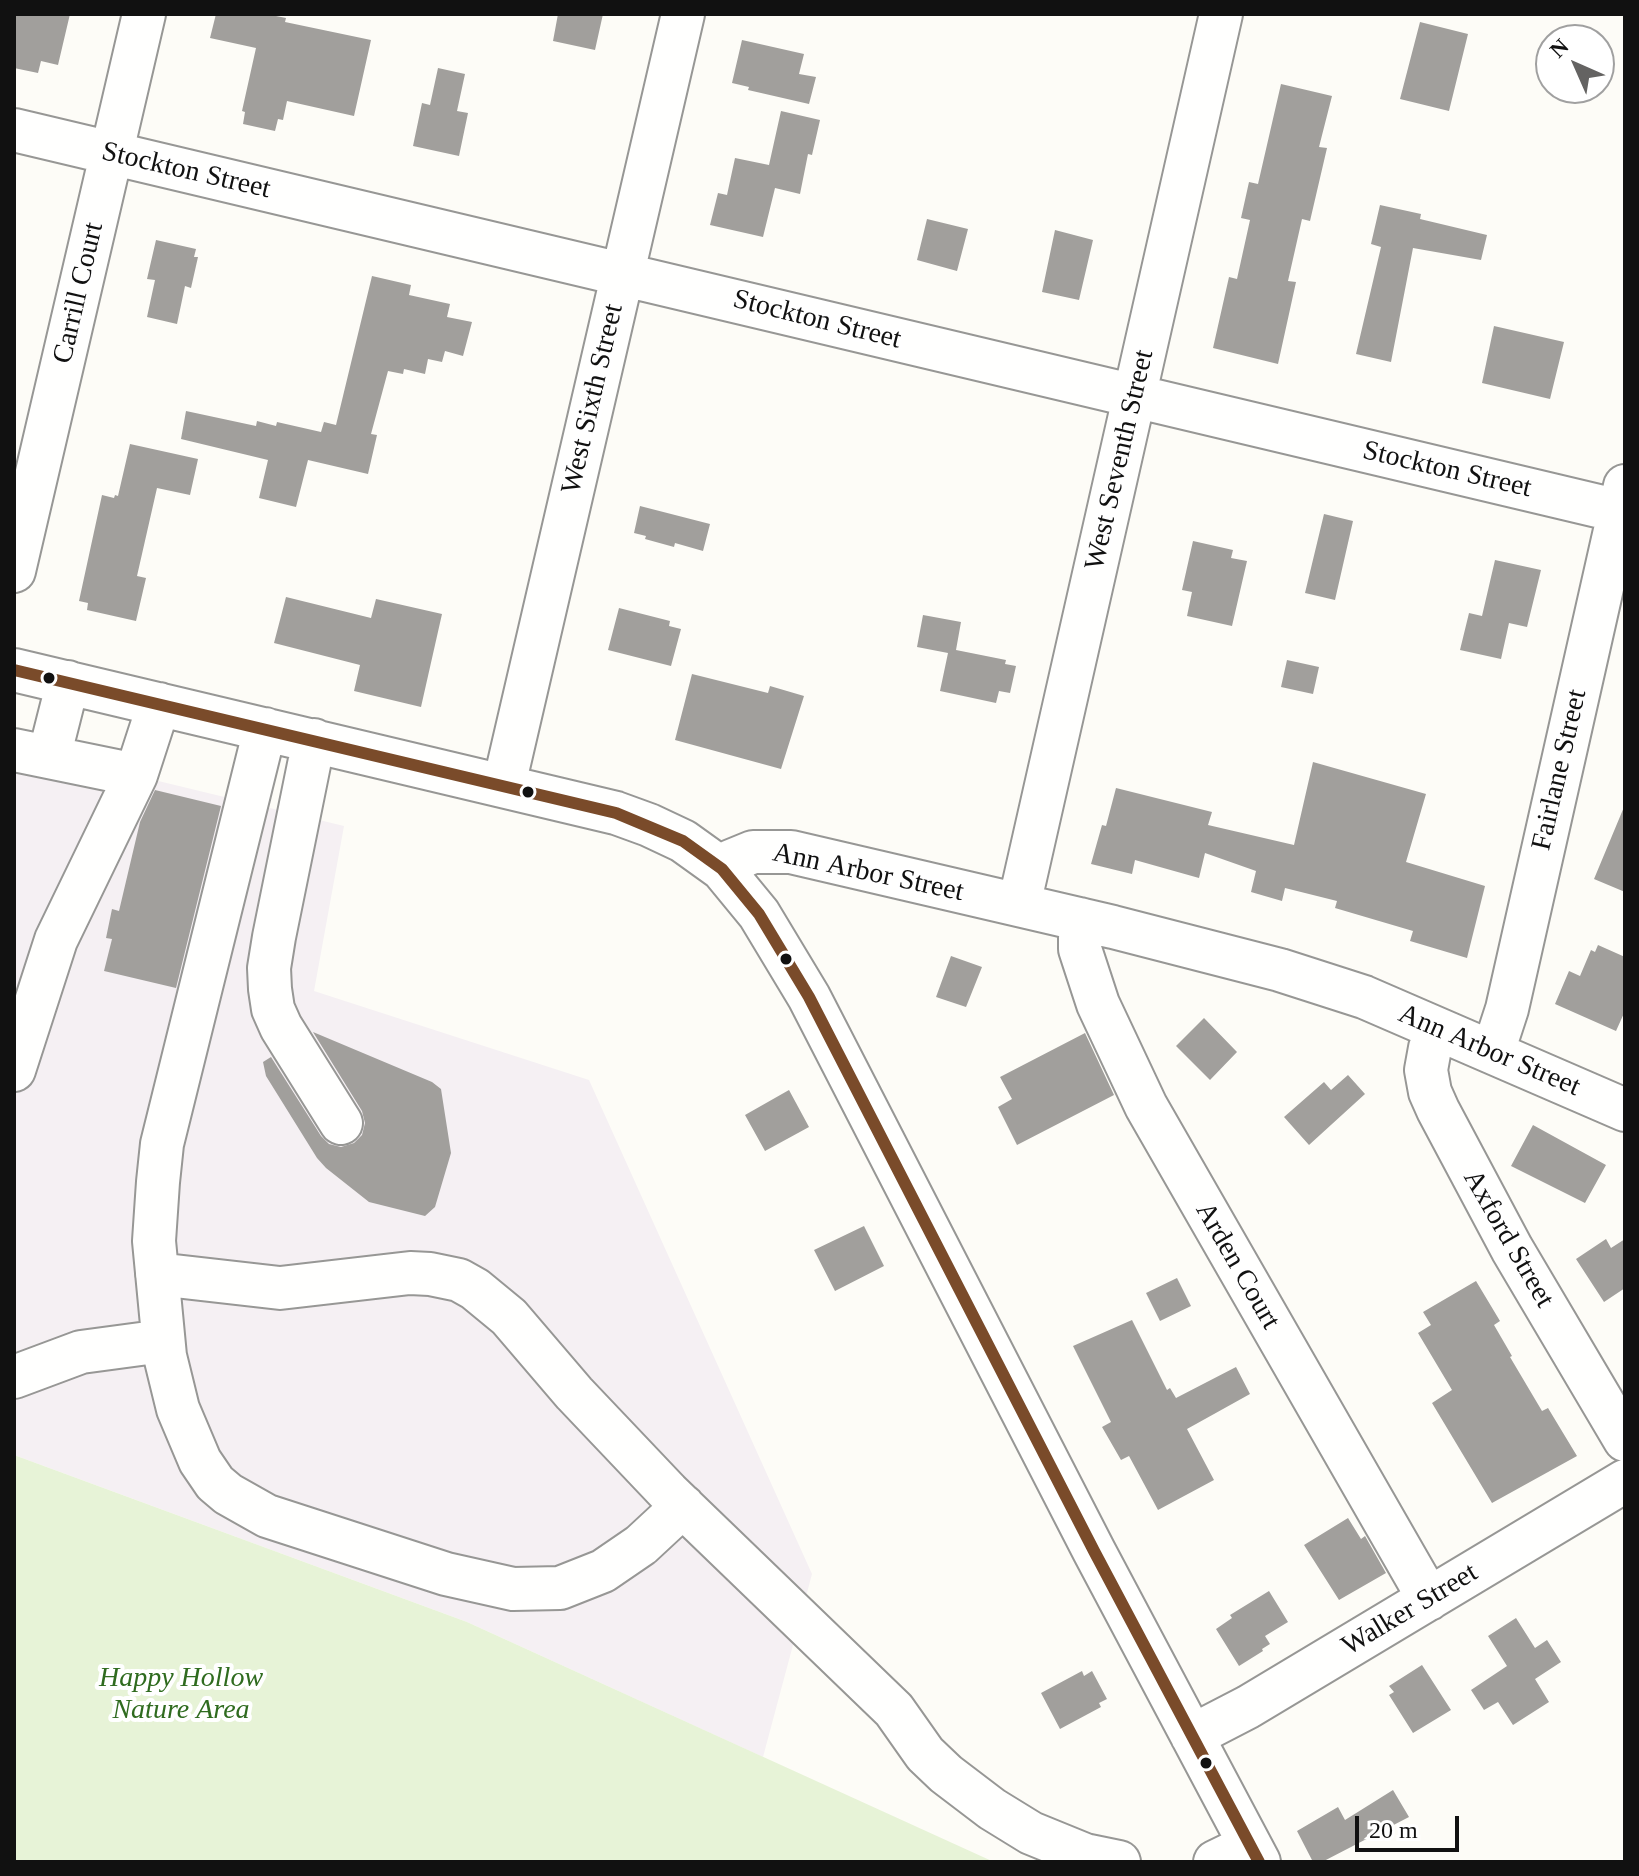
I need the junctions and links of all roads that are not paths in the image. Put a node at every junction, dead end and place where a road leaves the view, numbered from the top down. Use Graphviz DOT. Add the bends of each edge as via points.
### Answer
graph roads {
  1 [pos="144,14"];
  2 [pos="683,14"];
  3 [pos="1221,14"];
  4 [pos="14,130"];
  5 [pos="112,153"];
  6 [pos="622,274"];
  7 [pos="1134,396"];
  8 [pos="1622,498"];
  9 [pos="14,571"];
  10 [pos="14,670"];
  11 [pos="68,682"];
  12 [pos="159,704"];
  13 [pos="265,729"];
  14 [pos="314,740"];
  15 [pos="31,754"];
  16 [pos="136,775"];
  17 [pos="504,785"];
  18 [pos="722,869"];
  19 [pos="1019,905"];
  20 [pos="1080,919"];
  21 [pos="1437,1029"];
  22 [pos="1493,1052"];
  23 [pos="14,1070"];
  24 [pos="1625,1110"];
  25 [pos="341,1123"];
  26 [pos="157,1274"];
  27 [pos="163,1341"];
  28 [pos="14,1377"];
  29 [pos="1625,1440"];
  30 [pos="1625,1481"];
  31 [pos="683,1506"];
  32 [pos="1429,1599"];
  33 [pos="1192,1736"];
  34 [pos="1241,1856"];
  35 [pos="1119,1862"];
  1 -- 5 [label="street, Carrill Court"];
  2 -- 6 [label="street, West Sixth Street"];
  3 -- 7 [label="street, West Seventh Street"];
  4 -- 5 [label="street, Stockton Street"];
  5 -- 6 [label="street, Stockton Street"];
  5 -- 9 [label="street, Carrill Court"];
  6 -- 7 [label="street, Stockton Street"];
  6 -- 17 [label="street, West Sixth Street"];
  7 -- 8 [label="street, Stockton Street"];
  7 -- 19 [label="street, West Seventh Street"];
  8 -- 22 [label="street, Fairlane Street"];
  10 -- 11 [label="street"];
  11 -- 12 [label="street"];
  11 -- 15 [label="street"];
  12 -- 13 [label="street"];
  12 -- 16 [label="street"];
  13 -- 14 [label="street"];
  13 -- 26 [label="street" via="162,1144 154,1241"];
  14 -- 17 [label="street"];
  14 -- 25 [label="street" via="274,937 270,989 281,1027"];
  15 -- 16 [label="street"];
  16 -- 23 [label="street" via="56,940"];
  17 -- 18 [label="street" via="649,825"];
  18 -- 19 [label="street, Ann Arbor Street" via="741,856 777,850"];
  18 -- 33 [label="street" via="759,914 809,997"];
  19 -- 20 [label="street, Ann Arbor Street"];
  20 -- 21 [label="street, Ann Arbor Street" via="1311,979"];
  20 -- 32 [label="street, Arden Court" via="1079,943 1094,994 1146,1106"];
  21 -- 22 [label="street, Ann Arbor Street"];
  21 -- 29 [label="street, Axford Street" via="1426,1070 1438,1110 1512,1249"];
  22 -- 24 [label="street, Ann Arbor Street"];
  26 -- 27 [label="street"];
  26 -- 31 [label="street" via="280,1288 410,1273 459,1280 509,1317"];
  27 -- 28 [label="street" via="81,1352"];
  27 -- 31 [label="street" via="178,1409 215,1483 267,1516 418,1565 513,1589 560,1588 623,1559"];
  30 -- 32 [label="street, Walker Street"];
  31 -- 35 [label="street" via="894,1710 946,1774 1031,1833"];
  32 -- 33 [label="street, Walker Street"];
  33 -- 34 [label="street"];
}
